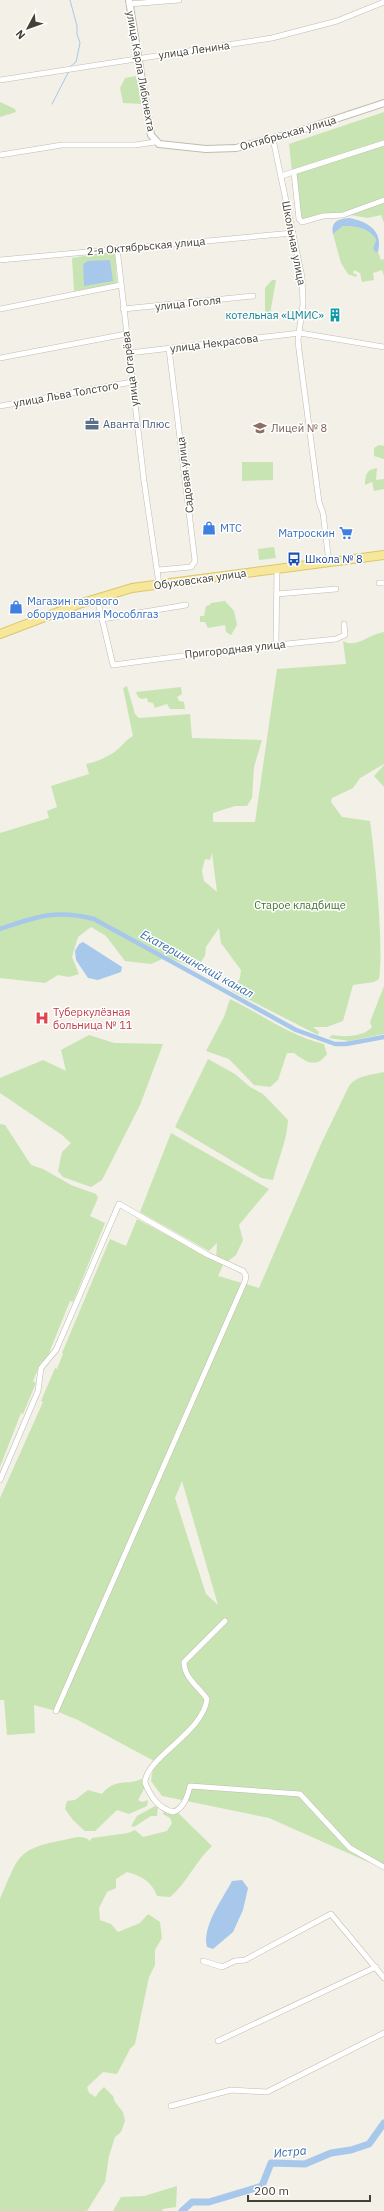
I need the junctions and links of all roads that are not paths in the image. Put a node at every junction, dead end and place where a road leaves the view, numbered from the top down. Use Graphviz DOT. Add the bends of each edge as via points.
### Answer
graph roads {
  1 [pos="179,0"];
  2 [pos="129,2"];
  3 [pos="384,2"];
  4 [pos="139,58"];
  5 [pos="0,80"];
  6 [pos="384,103"];
  7 [pos="273,139"];
  8 [pos="155,142"];
  9 [pos="384,143"];
  10 [pos="0,155"];
  11 [pos="294,173"];
  12 [pos="281,176"];
  13 [pos="384,200"];
  14 [pos="293,233"];
  15 [pos="117,248"];
  16 [pos="0,260"];
  17 [pos="121,285"];
  18 [pos="253,296"];
  19 [pos="0,309"];
  20 [pos="123,309"];
  21 [pos="300,333"];
  22 [pos="126,334"];
  23 [pos="384,347"];
  24 [pos="169,349"];
  25 [pos="129,353"];
  26 [pos="0,358"];
  27 [pos="132,382"];
  28 [pos="0,406"];
  29 [pos="384,555"];
  30 [pos="329,562"];
  31 [pos="277,568"];
  32 [pos="158,570"];
  33 [pos="159,584"];
  34 [pos="336,589"];
  35 [pos="277,594"];
  36 [pos="97,598"];
  37 [pos="186,605"];
  38 [pos="102,619"];
  39 [pos="344,624"];
  40 [pos="0,634"];
  41 [pos="276,644"];
  42 [pos="0,1480"];
  43 [pos="225,1621"];
  44 [pos="56,1711"];
  45 [pos="384,1867"];
  46 [pos="203,1962"];
  47 [pos="376,1967"];
  48 [pos="384,1978"];
  49 [pos="384,2033"];
  50 [pos="218,2041"];
  51 [pos="171,2106"];
  1 -- 2 [label="street"];
  2 -- 4 [label="street, улица Карла Либкнехта"];
  3 -- 4 [label="street, улица Ленина" via="337,20 281,36"];
  4 -- 5 [label="street, улица Ленина"];
  4 -- 8 [label="street, улица Карла Либкнехта" via="150,130"];
  6 -- 7 [label="street, Октябрьская улица"];
  7 -- 8 [label="street, Октябрьская улица" via="226,149 173,147"];
  7 -- 12 [label="street, Школьная улица"];
  8 -- 10 [label="street, Октябрьская улица" via="135,146 62,145"];
  9 -- 11 [label="street"];
  11 -- 12 [label="street"];
  11 -- 13 [label="street" via="299,219 302,222 323,216 342,215"];
  12 -- 14 [label="street, Школьная улица"];
  14 -- 15 [label="street, 2-я Октябрьская улица"];
  14 -- 21 [label="street, Школьная улица" via="303,286"];
  15 -- 16 [label="street, 2-я Октябрьская улица"];
  15 -- 17 [label="street, улица Огарёва"];
  17 -- 19 [label="street"];
  17 -- 20 [label="street, улица Огарёва"];
  18 -- 20 [label="street, улица Гоголя"];
  20 -- 22 [label="street, улица Огарёва"];
  21 -- 23 [label="street, улица Некрасова"];
  21 -- 24 [label="street, улица Некрасова"];
  21 -- 30 [label="street, Школьная улица" via="299,350"];
  22 -- 25 [label="street, улица Огарёва"];
  22 -- 26 [label="street"];
  24 -- 25 [label="street, улица Некрасова"];
  24 -- 32 [label="street, Садовая улица" via="195,561 191,567"];
  25 -- 27 [label="street, улица Огарёва"];
  27 -- 28 [label="street, улица Льва Толстого"];
  27 -- 32 [label="street, улица Огарёва"];
  29 -- 30 [label="main road, Обуховская улица"];
  30 -- 31 [label="main road, Обуховская улица"];
  31 -- 33 [label="main road, Обуховская улица"];
  31 -- 35 [label="street"];
  32 -- 33 [label="street, улица Огарёва"];
  33 -- 36 [label="main road, Обуховская улица"];
  34 -- 35 [label="street"];
  35 -- 41 [label="street"];
  36 -- 38 [label="street"];
  36 -- 40 [label="main road, Обуховская улица"];
  37 -- 38 [label="street"];
  38 -- 41 [label="street, Пригородная улица" via="113,665 254,649"];
  39 -- 41 [label="street, Пригородная улица" via="345,635 340,638"];
  42 -- 44 [label="street" via="38,1391 41,1368 56,1350 119,1204 208,1255 243,1271 245,1281"];
  43 -- 45 [label="street" via="184,1662 184,1669 190,1679 207,1699 206,1707 188,1733 148,1770 145,1783 153,1799 160,1806 174,1812 185,1800 190,1786 300,1794 350,1848"];
  46 -- 47 [label="street" via="222,1967 236,1960 245,1960 331,1914"];
  47 -- 48 [label="street"];
  47 -- 50 [label="street"];
  49 -- 51 [label="street" via="267,2092 231,2090"];
}
